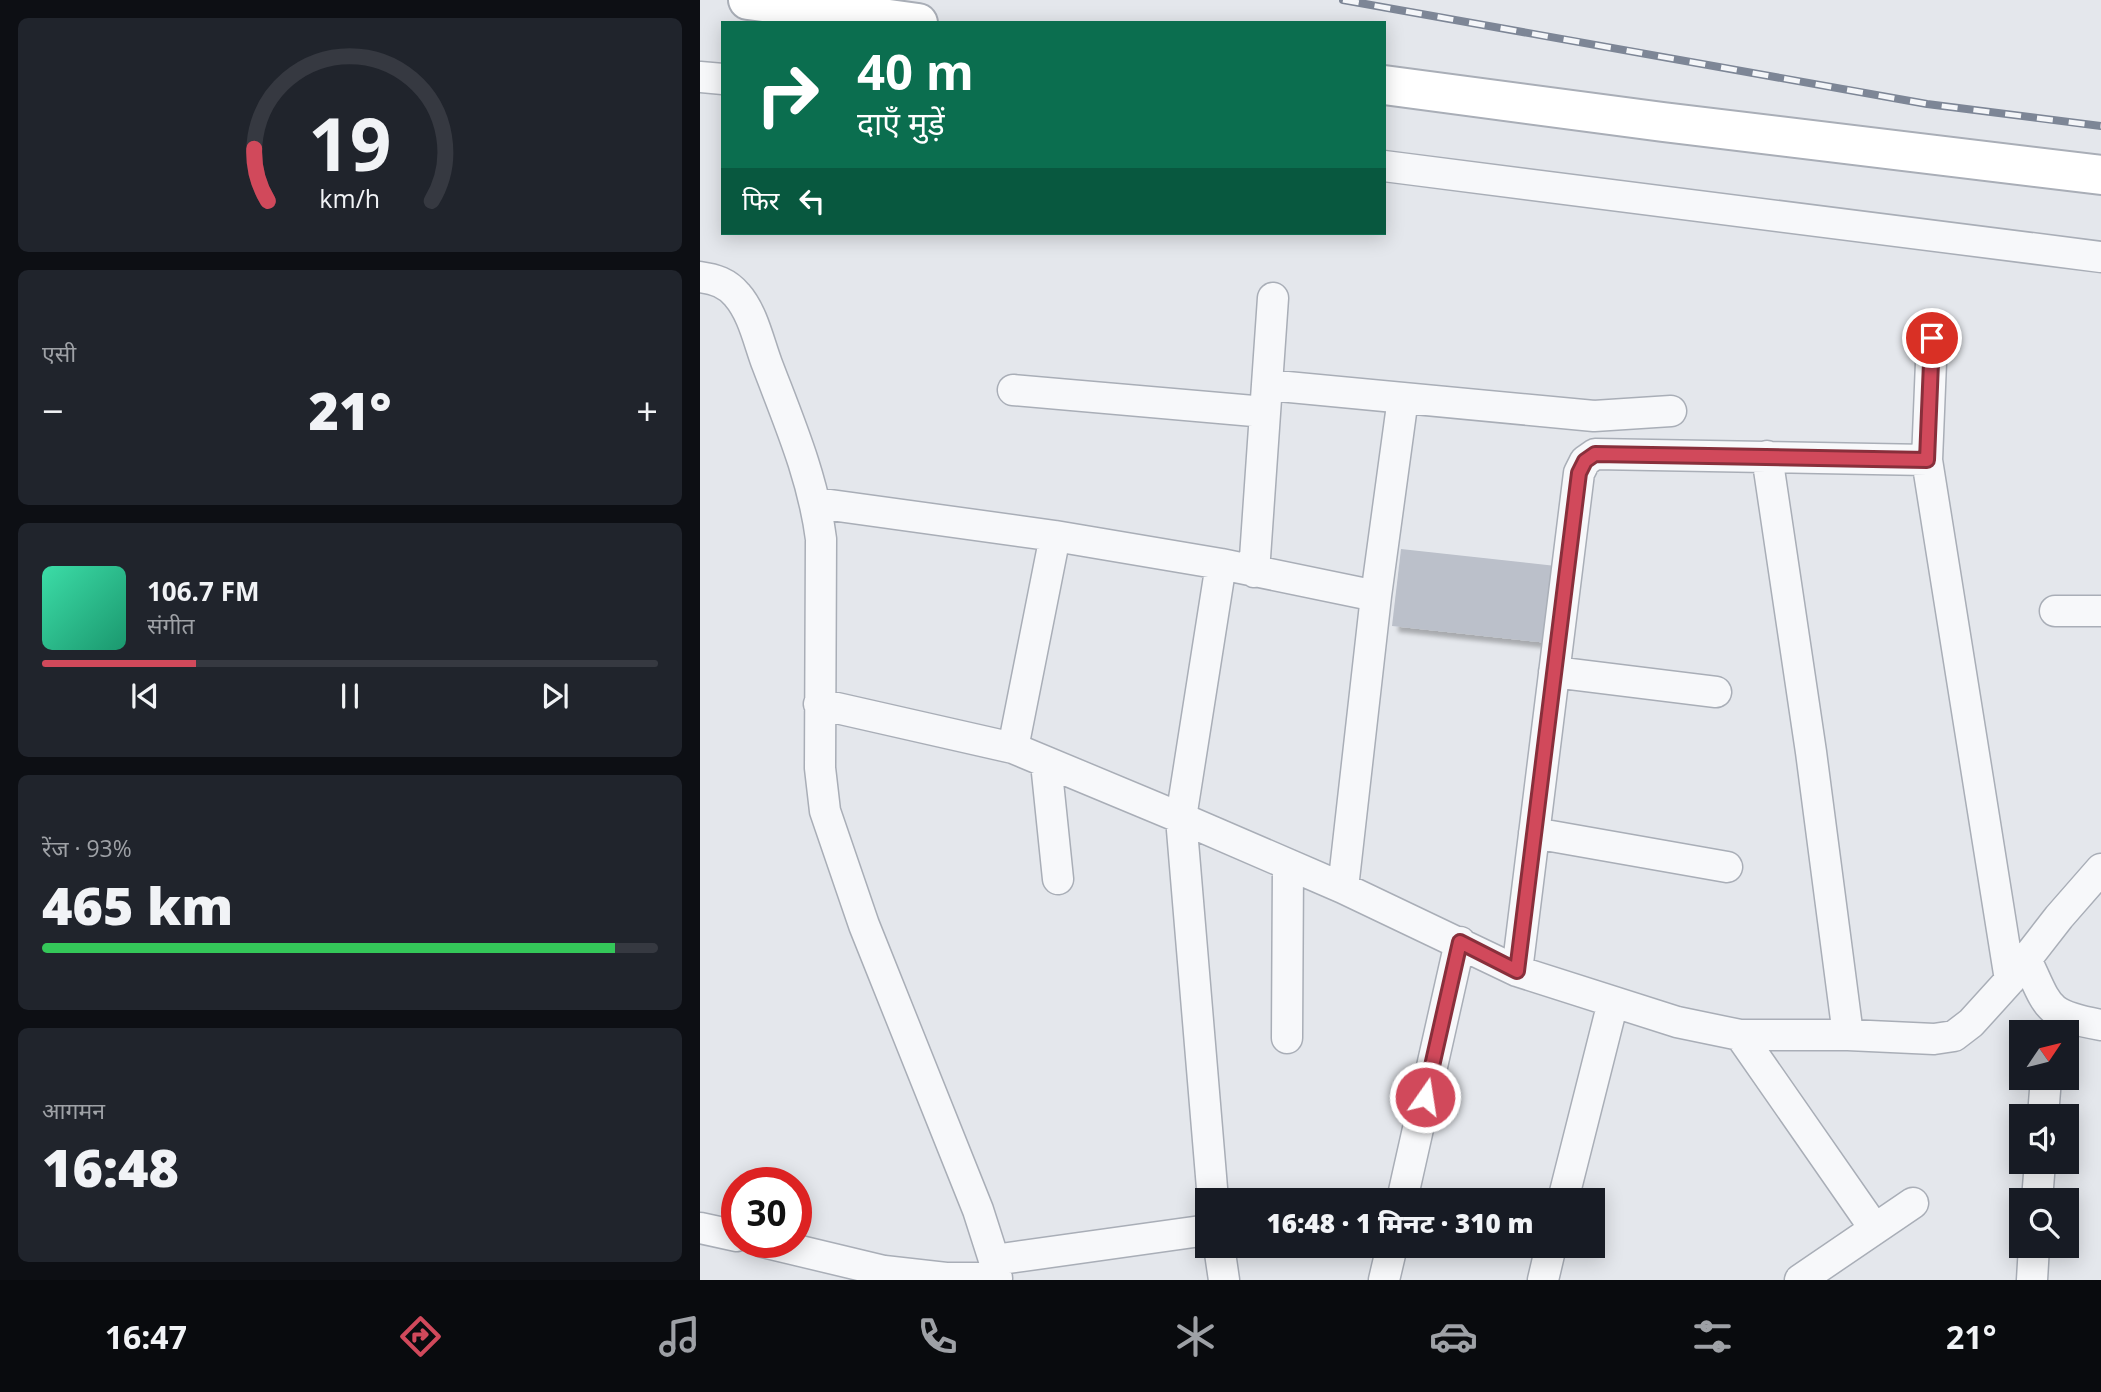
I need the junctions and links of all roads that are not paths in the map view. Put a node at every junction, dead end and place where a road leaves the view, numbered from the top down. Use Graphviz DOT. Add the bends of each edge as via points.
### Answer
graph roads {
  1 [pos="747,0"];
  2 [pos="903,21"];
  3 [pos="700,77"];
  4 [pos="721,79"];
  5 [pos="1386,85"];
  6 [pos="1386,166"];
  7 [pos="2101,175"];
  8 [pos="2101,257"];
  9 [pos="700,277"];
  10 [pos="1273,298"];
  11 [pos="1932,338"];
  12 [pos="1013,390"];
  13 [pos="1266,398"];
  14 [pos="1403,398"];
  15 [pos="1671,411"];
  16 [pos="1767,456"];
  17 [pos="1927,460"];
  18 [pos="816,503"];
  19 [pos="1055,536"];
  20 [pos="1221,564"];
  21 [pos="1254,572"];
  22 [pos="1376,596"];
  23 [pos="2054,611"];
  24 [pos="2101,611"];
  25 [pos="1554,672"];
  26 [pos="1716,692"];
  27 [pos="819,704"];
  28 [pos="1013,748"];
  29 [pos="1046,763"];
  30 [pos="1181,818"];
  31 [pos="1534,833"];
  32 [pos="1287,865"];
  33 [pos="1727,867"];
  34 [pos="2101,869"];
  35 [pos="1058,879"];
  36 [pos="1343,888"];
  37 [pos="1460,942"];
  38 [pos="2018,969"];
  39 [pos="1517,971"];
  40 [pos="1613,1002"];
  41 [pos="2050,1020"];
  42 [pos="2071,1020"];
  43 [pos="2079,1021"];
  44 [pos="2101,1025"];
  45 [pos="1740,1035"];
  46 [pos="1848,1035"];
  47 [pos="1287,1038"];
  48 [pos="1212,1188"];
  49 [pos="1405,1188"];
  50 [pos="1566,1188"];
  51 [pos="1913,1203"];
  52 [pos="700,1228"];
  53 [pos="1875,1229"];
  54 [pos="721,1233"];
  55 [pos="1195,1233"];
  56 [pos="812,1254"];
  57 [pos="1221,1258"];
  58 [pos="1389,1258"];
  59 [pos="1548,1258"];
  60 [pos="2033,1258"];
  61 [pos="996,1273"];
  62 [pos="1224,1280"];
  63 [pos="1384,1280"];
  64 [pos="1543,1280"];
  65 [pos="1800,1280"];
  66 [pos="2032,1280"];
  1 -- 2 [label="street"];
  3 -- 4 [label="street"];
  5 -- 7 [label="street"];
  6 -- 8 [label="street"];
  9 -- 18 [label="street" via="719,280 738,296 751,320"];
  10 -- 13 [label="street"];
  11 -- 17 [label="street"];
  12 -- 13 [label="street"];
  13 -- 14 [label="street"];
  13 -- 21 [label="street"];
  14 -- 15 [label="street" via="1594,416"];
  14 -- 22 [label="street"];
  16 -- 17 [label="street"];
  16 -- 25 [label="street" via="1595,454 1585,461 1579,473"];
  16 -- 46 [label="street"];
  17 -- 38 [label="street"];
  18 -- 19 [label="street"];
  18 -- 27 [label="street" via="821,539"];
  19 -- 20 [label="street"];
  19 -- 28 [label="street"];
  20 -- 21 [label="street"];
  20 -- 30 [label="street"];
  21 -- 22 [label="street"];
  22 -- 36 [label="street"];
  23 -- 24 [label="street"];
  25 -- 26 [label="street"];
  25 -- 31 [label="street"];
  27 -- 28 [label="street"];
  27 -- 61 [label="street" via="825,811 864,925 973,1197"];
  28 -- 29 [label="street"];
  29 -- 30 [label="street"];
  29 -- 35 [label="street"];
  30 -- 32 [label="street"];
  30 -- 48 [label="street"];
  31 -- 33 [label="street"];
  31 -- 39 [label="street"];
  32 -- 36 [label="street"];
  32 -- 47 [label="street"];
  34 -- 38 [label="street"];
  36 -- 37 [label="street"];
  37 -- 39 [label="street"];
  37 -- 49 [label="street"];
  38 -- 41 [label="street"];
  38 -- 46 [label="street" via="1954,1036 1934,1040"];
  39 -- 40 [label="street"];
  40 -- 45 [label="street"];
  40 -- 50 [label="street"];
  41 -- 42 [label="street" via="2060,1015"];
  43 -- 44 [label="street"];
  45 -- 46 [label="street"];
  45 -- 53 [label="street"];
  51 -- 53 [label="street"];
  52 -- 54 [label="street"];
  53 -- 65 [label="street"];
  55 -- 61 [label="street"];
  56 -- 61 [label="street" via="884,1271 946,1278"];
  57 -- 62 [label="street"];
  58 -- 63 [label="street"];
  59 -- 64 [label="street"];
  60 -- 66 [label="street"];
}
